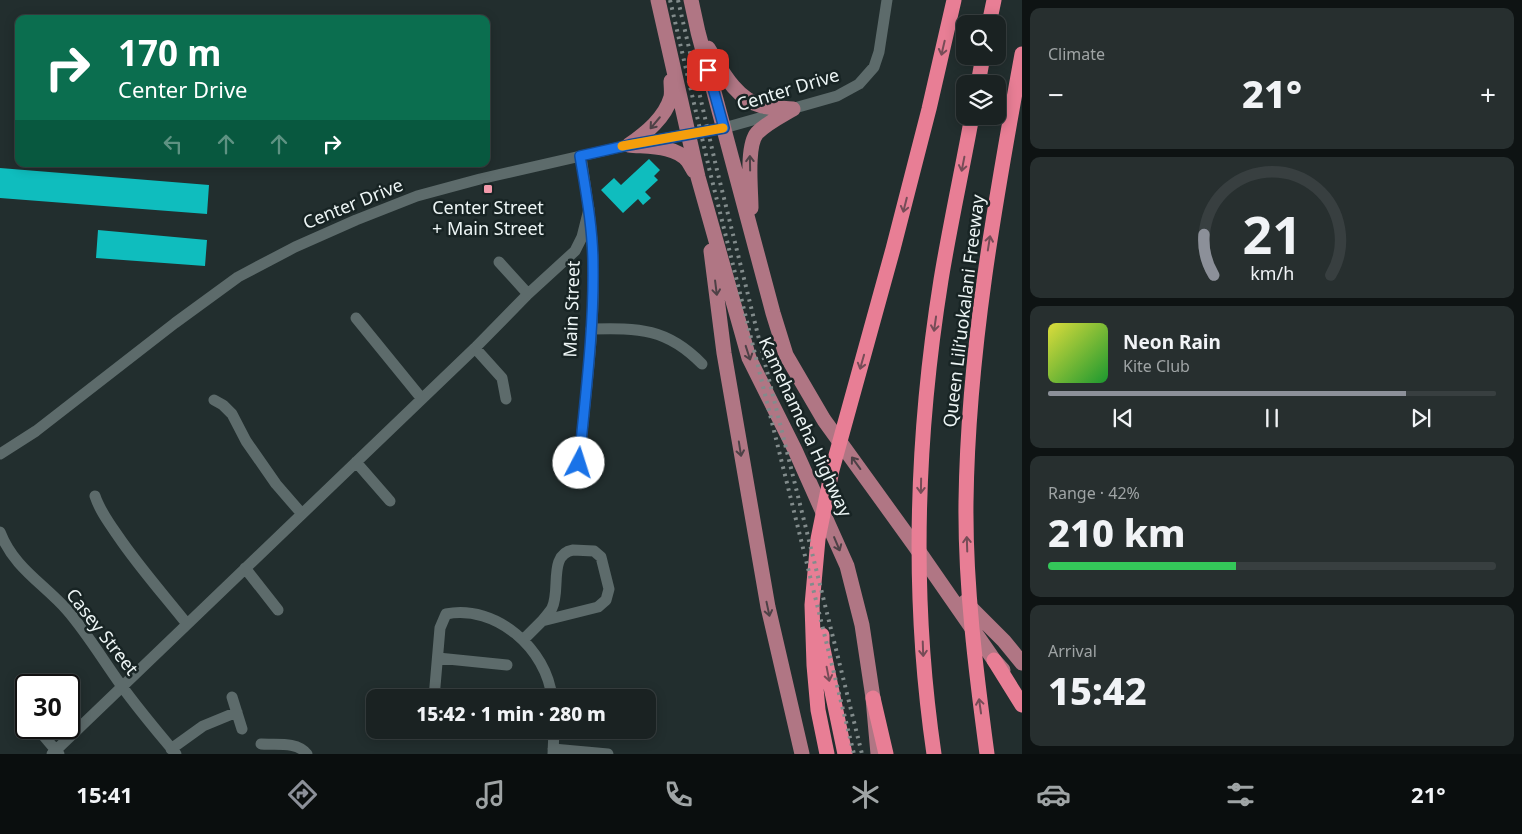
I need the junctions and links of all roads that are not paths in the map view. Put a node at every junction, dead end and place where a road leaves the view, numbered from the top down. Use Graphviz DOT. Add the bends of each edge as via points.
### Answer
graph roads {
  1 [pos="658,0"];
  2 [pos="691,0"];
  3 [pos="888,0"];
  4 [pos="954,0"];
  5 [pos="994,0"];
  6 [pos="991,15"];
  7 [pos="698,32"];
  8 [pos="668,44"];
  9 [pos="1022,54"];
  10 [pos="793,108"];
  11 [pos="970,125"];
  12 [pos="724,128"];
  13 [pos="687,135"];
  14 [pos="629,145"];
  15 [pos="580,156"];
  16 [pos="698,177"];
  17 [pos="705,205"];
  18 [pos="589,209"];
  19 [pos="751,229"];
  20 [pos="499,262"];
  21 [pos="528,294"];
  22 [pos="356,318"];
  23 [pos="591,329"];
  24 [pos="475,348"];
  25 [pos="702,364"];
  26 [pos="422,398"];
  27 [pos="506,398"];
  28 [pos="214,400"];
  29 [pos="0,454"];
  30 [pos="356,462"];
  31 [pos="579,463"];
  32 [pos="95,496"];
  33 [pos="390,501"];
  34 [pos="302,514"];
  35 [pos="818,539"];
  36 [pos="1,540"];
  37 [pos="930,567"];
  38 [pos="245,568"];
  39 [pos="278,610"];
  40 [pos="542,621"];
  41 [pos="187,624"];
  42 [pos="523,640"];
  43 [pos="438,658"];
  44 [pos="994,660"];
  45 [pos="1022,663"];
  46 [pos="507,665"];
  47 [pos="122,687"];
  48 [pos="1015,687"];
  49 [pos="435,689"];
  50 [pos="550,689"];
  51 [pos="232,697"];
  52 [pos="873,698"];
  53 [pos="1022,705"];
  54 [pos="237,712"];
  55 [pos="242,729"];
  56 [pos="45,739"];
  57 [pos="261,744"];
  58 [pos="173,751"];
  59 [pos="553,751"];
  60 [pos="55,753"];
  61 [pos="307,754"];
  62 [pos="608,754"];
  63 [pos="802,754"];
  64 [pos="827,754"];
  65 [pos="845,754"];
  66 [pos="878,754"];
  67 [pos="886,754"];
  68 [pos="934,754"];
  69 [pos="987,754"];
  1 -- 8 [label="main road, Kamehameha Highway"];
  2 -- 7 [label="main road, Kamehameha Highway"];
  3 -- 10 [label="street, Center Drive" via="874,67 859,84 837,96"];
  4 -- 35 [label="highway, one-way" via="896,240 832,470"];
  5 -- 6 [label="highway"];
  7 -- 10 [label="main road" via="728,82 745,98 762,106"];
  7 -- 12 [label="main road, Kamehameha Highway"];
  8 -- 13 [label="main road, Kamehameha Highway"];
  8 -- 14 [label="main road, one-way" via="672,96 663,114 646,133"];
  69 -- 9 [label="highway, Queen Liliʻuokalani Freeway, one-way" via="978,694 968,572 968,434 982,288"];
  10 -- 12 [label="street, Center Drive"];
  19 -- 10 [label="main road, one-way" via="750,155 756,135"];
  11 -- 68 [label="highway, Queen Liliʻuokalani Freeway, one-way" via="941,280 924,425 920,577 923,664"];
  12 -- 13 [label="street, Center Drive"];
  12 -- 19 [label="main road, Kamehameha Highway"];
  13 -- 14 [label="street, Center Drive"];
  13 -- 16 [label="main road, Kamehameha Highway"];
  14 -- 15 [label="street, Center Drive"];
  14 -- 16 [label="main road" via="674,151 687,159"];
  15 -- 18 [label="street, Main Street"];
  15 -- 29 [label="street, Center Drive" via="417,196 295,247 238,277 36,431"];
  16 -- 17 [label="main road, Kamehameha Highway"];
  17 -- 52 [label="main road, Kamehameha Highway, one-way" via="749,358 847,566 862,625"];
  17 -- 63 [label="main road, one-way" via="724,353 768,607"];
  18 -- 21 [label="street" via="575,251"];
  18 -- 23 [label="street, Main Street" via="593,266"];
  37 -- 19 [label="main road, Kamehameha Highway, one-way" via="824,420 786,355"];
  20 -- 21 [label="street"];
  21 -- 24 [label="street"];
  22 -- 26 [label="street"];
  23 -- 25 [label="street" via="627,328 655,333 681,345"];
  23 -- 31 [label="street, Main Street"];
  24 -- 26 [label="street"];
  24 -- 27 [label="street" via="502,378"];
  26 -- 30 [label="street"];
  28 -- 34 [label="street" via="232,414 246,441 276,484"];
  30 -- 33 [label="street"];
  30 -- 34 [label="street"];
  32 -- 41 [label="street" via="104,516 130,554"];
  34 -- 38 [label="street"];
  35 -- 64 [label="highway" via="812,605 814,665 818,710"];
  35 -- 65 [label="highway, one-way" via="823,590 822,644"];
  36 -- 47 [label="street, Casey Street" via="26,572 67,610"];
  37 -- 44 [label="main road, Kamehameha Highway"];
  37 -- 45 [label="main road"];
  38 -- 39 [label="street"];
  38 -- 41 [label="street"];
  40 -- 40 [label="street" via="603,604 608,597 608,589 603,561 598,554 573,550 560,556 552,608"];
  40 -- 42 [label="street"];
  41 -- 47 [label="street"];
  42 -- 43 [label="street" via="490,618 460,612 446,614 440,628"];
  42 -- 50 [label="street" via="535,654"];
  43 -- 46 [label="street"];
  43 -- 49 [label="street"];
  44 -- 48 [label="highway"];
  47 -- 58 [label="street, Casey Street"];
  47 -- 60 [label="street"];
  48 -- 53 [label="highway"];
  51 -- 54 [label="street"];
  52 -- 66 [label="main road, Kamehameha Highway"];
  52 -- 67 [label="highway"];
  54 -- 55 [label="street"];
  54 -- 58 [label="street" via="203,726"];
  56 -- 60 [label="street"];
  57 -- 61 [label="street" via="297,746"];
  59 -- 62 [label="street"];
}
